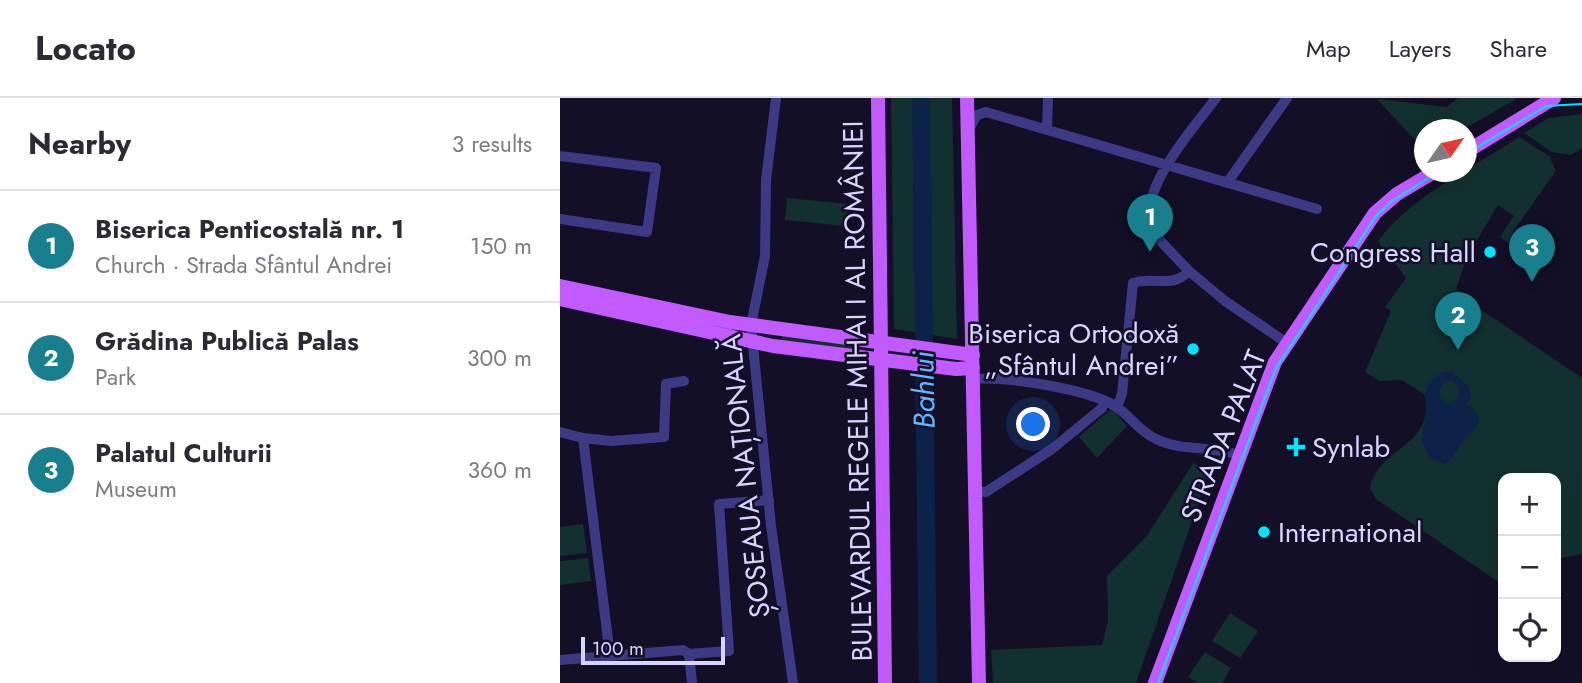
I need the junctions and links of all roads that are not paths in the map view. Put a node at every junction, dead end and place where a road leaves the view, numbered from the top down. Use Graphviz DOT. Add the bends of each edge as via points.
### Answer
graph roads {
  1 [pos="776,98"];
  2 [pos="878,98"];
  3 [pos="1048,98"];
  4 [pos="1216,98"];
  5 [pos="1287,98"];
  6 [pos="1554,98"];
  7 [pos="967,101"];
  8 [pos="982,111"];
  9 [pos="969,129"];
  10 [pos="1047,130"];
  11 [pos="1477,145"];
  12 [pos="560,156"];
  13 [pos="1167,165"];
  14 [pos="1417,182"];
  15 [pos="1227,183"];
  16 [pos="1317,209"];
  17 [pos="560,219"];
  18 [pos="1189,271"];
  19 [pos="560,286"];
  20 [pos="560,299"];
  21 [pos="751,325"];
  22 [pos="752,341"];
  23 [pos="880,343"];
  24 [pos="1287,343"];
  25 [pos="880,360"];
  26 [pos="973,367"];
  27 [pos="684,382"];
  28 [pos="1104,400"];
  29 [pos="1116,407"];
  30 [pos="560,432"];
  31 [pos="583,438"];
  32 [pos="1239,455"];
  33 [pos="975,492"];
  34 [pos="769,500"];
  35 [pos="689,654"];
  36 [pos="610,656"];
  37 [pos="560,660"];
  38 [pos="692,683"];
  39 [pos="793,683"];
  40 [pos="885,683"];
  41 [pos="979,683"];
  42 [pos="1155,683"];
  1 -- 21 [label="street, ȘOSEAUA NAȚIONALĂ" via="766,180 765,256"];
  2 -- 23 [label="main road, BULEVARDUL REGELE MIHAI I AL ROMÂNIEI"];
  3 -- 10 [label="street"];
  4 -- 13 [label="street"];
  5 -- 15 [label="street"];
  6 -- 11 [label="main road"];
  7 -- 8 [label="main road"];
  7 -- 9 [label="main road"];
  8 -- 9 [label="street"];
  8 -- 10 [label="street"];
  9 -- 26 [label="main road"];
  10 -- 13 [label="street"];
  12 -- 17 [label="street" via="656,169 647,232"];
  13 -- 15 [label="street"];
  13 -- 18 [label="street" via="1148,204 1149,229"];
  14 -- 24 [label="main road, STRADA PALAT" via="1375,213"];
  15 -- 16 [label="street"];
  18 -- 24 [label="street"];
  18 -- 29 [label="street" via="1172,282 1133,283 1122,394"];
  19 -- 21 [label="main road"];
  20 -- 22 [label="main road"];
  21 -- 22 [label="street, ȘOSEAUA NAȚIONALĂ"];
  21 -- 23 [label="main road"];
  22 -- 25 [label="main road"];
  22 -- 34 [label="street, ȘOSEAUA NAȚIONALĂ"];
  23 -- 25 [label="main road, BULEVARDUL REGELE MIHAI I AL ROMÂNIEI"];
  23 -- 26 [label="main road" via="957,353"];
  24 -- 32 [label="main road, STRADA PALAT" via="1266,382"];
  25 -- 26 [label="main road"];
  25 -- 40 [label="main road, BULEVARDUL REGELE MIHAI I AL ROMÂNIEI"];
  26 -- 28 [label="street"];
  26 -- 33 [label="main road"];
  27 -- 31 [label="street" via="666,384 664,437"];
  28 -- 29 [label="street"];
  28 -- 33 [label="street" via="1102,408 1052,449 986,492"];
  29 -- 32 [label="street" via="1156,440"];
  30 -- 31 [label="street"];
  31 -- 36 [label="street"];
  32 -- 42 [label="main road, STRADA PALAT"];
  33 -- 41 [label="main road"];
  34 -- 35 [label="street" via="719,504 729,651"];
  34 -- 39 [label="street, ȘOSEAUA NAȚIONALĂ"];
  35 -- 36 [label="street" via="683,650"];
  35 -- 38 [label="street"];
  36 -- 37 [label="street"];
}
